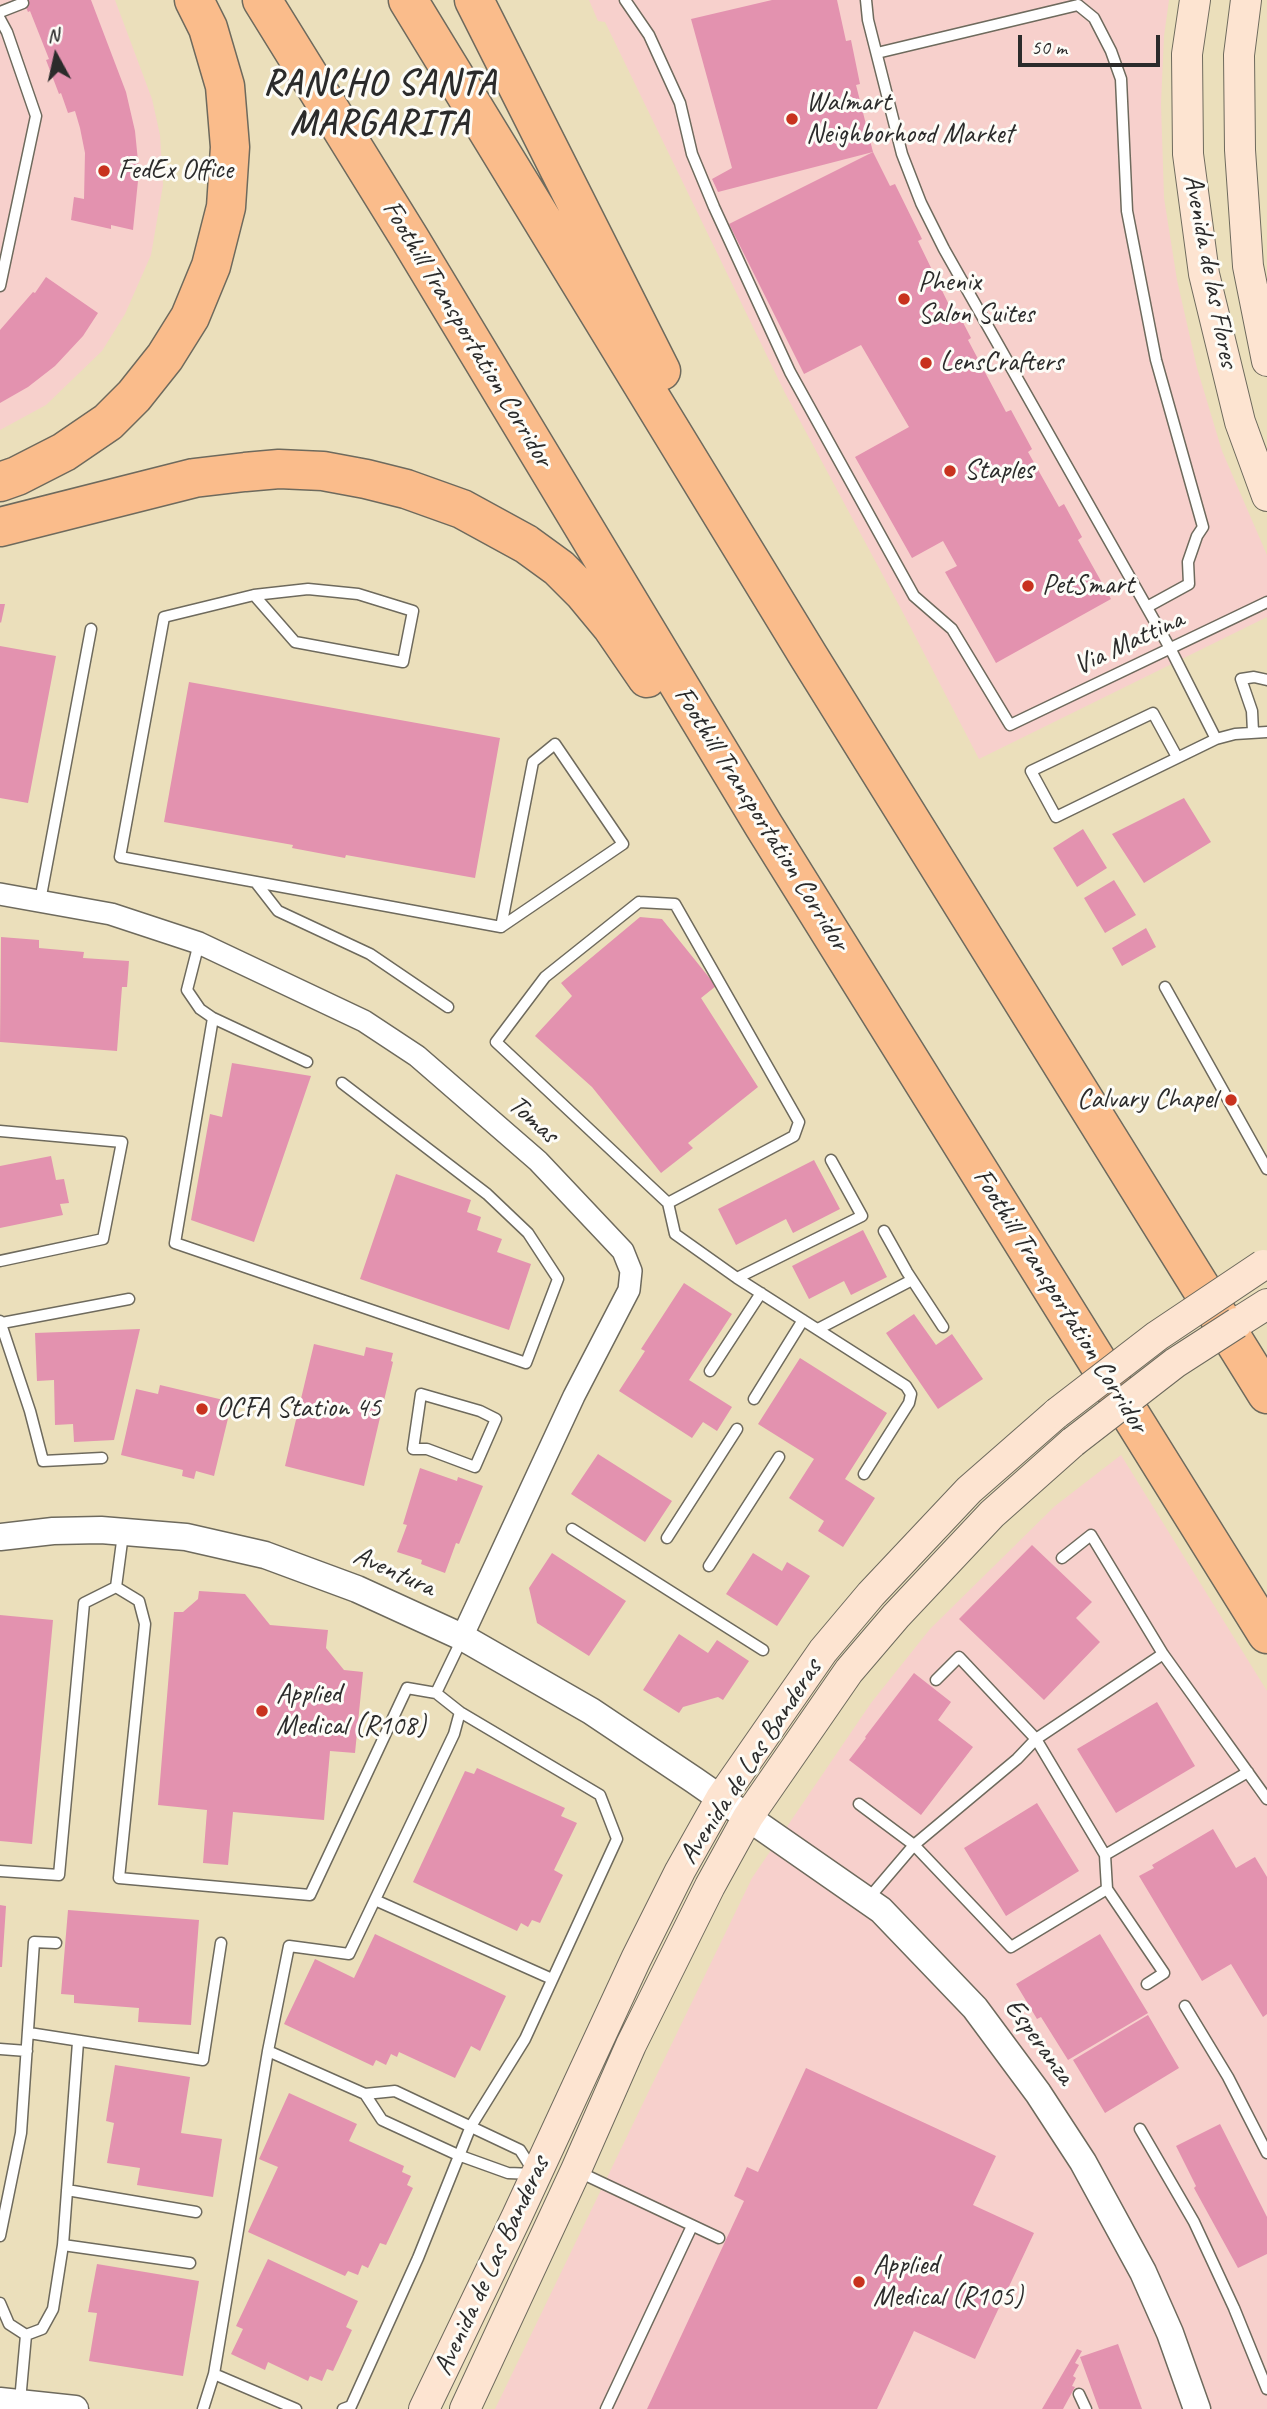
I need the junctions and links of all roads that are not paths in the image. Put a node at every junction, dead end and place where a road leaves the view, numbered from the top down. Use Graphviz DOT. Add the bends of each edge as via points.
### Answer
graph roads {
  1 [pos="194,0"];
  2 [pos="262,0"];
  3 [pos="408,0"];
  4 [pos="474,0"];
  5 [pos="625,0"];
  6 [pos="866,0"];
  7 [pos="1195,0"];
  8 [pos="1246,0"];
  9 [pos="23,2"];
  10 [pos="1078,3"];
  11 [pos="0,12"];
  12 [pos="0,19"];
  13 [pos="877,53"];
  14 [pos="0,286"];
  15 [pos="1267,361"];
  16 [pos="0,482"];
  17 [pos="1267,496"];
  18 [pos="0,527"];
  19 [pos="254,595"];
  20 [pos="1267,602"];
  21 [pos="1147,607"];
  22 [pos="91,629"];
  23 [pos="1171,649"];
  24 [pos="809,657"];
  25 [pos="1267,680"];
  26 [pos="1254,732"];
  27 [pos="1267,732"];
  28 [pos="1216,739"];
  29 [pos="1177,757"];
  30 [pos="764,826"];
  31 [pos="257,884"];
  32 [pos="0,894"];
  33 [pos="40,901"];
  34 [pos="501,927"];
  35 [pos="199,943"];
  36 [pos="1165,987"];
  37 [pos="448,1007"];
  38 [pos="214,1018"];
  39 [pos="307,1062"];
  40 [pos="342,1083"];
  41 [pos="0,1131"];
  42 [pos="831,1160"];
  43 [pos="1267,1169"];
  44 [pos="668,1203"];
  45 [pos="884,1231"];
  46 [pos="0,1261"];
  47 [pos="1265,1264"];
  48 [pos="737,1278"];
  49 [pos="912,1280"];
  50 [pos="761,1293"];
  51 [pos="129,1299"];
  52 [pos="1267,1304"];
  53 [pos="803,1320"];
  54 [pos="1,1322"];
  55 [pos="943,1327"];
  56 [pos="818,1329"];
  57 [pos="710,1371"];
  58 [pos="1267,1394"];
  59 [pos="754,1399"];
  60 [pos="737,1429"];
  61 [pos="779,1457"];
  62 [pos="102,1458"];
  63 [pos="475,1467"];
  64 [pos="864,1474"];
  65 [pos="572,1529"];
  66 [pos="123,1531"];
  67 [pos="0,1537"];
  68 [pos="667,1538"];
  69 [pos="1062,1558"];
  70 [pos="709,1566"];
  71 [pos="117,1587"];
  72 [pos="1267,1634"];
  73 [pos="462,1637"];
  74 [pos="763,1650"];
  75 [pos="1163,1654"];
  76 [pos="936,1680"];
  77 [pos="436,1693"];
  78 [pos="460,1712"];
  79 [pos="1036,1740"];
  80 [pos="1248,1772"];
  81 [pos="721,1798"];
  82 [pos="1267,1799"];
  83 [pos="859,1804"];
  84 [pos="748,1817"];
  85 [pos="914,1845"];
  86 [pos="1105,1855"];
  87 [pos="0,1871"];
  88 [pos="1107,1889"];
  89 [pos="375,1900"];
  90 [pos="868,1900"];
  91 [pos="57,1943"];
  92 [pos="221,1943"];
  93 [pos="552,1979"];
  94 [pos="1147,1984"];
  95 [pos="1185,2006"];
  96 [pos="29,2033"];
  97 [pos="78,2042"];
  98 [pos="0,2049"];
  99 [pos="27,2051"];
  100 [pos="268,2051"];
  101 [pos="365,2094"];
  102 [pos="471,2126"];
  103 [pos="1140,2129"];
  104 [pos="1267,2154"];
  105 [pos="458,2155"];
  106 [pos="576,2170"];
  107 [pos="536,2174"];
  108 [pos="4,2185"];
  109 [pos="67,2190"];
  110 [pos="196,2212"];
  111 [pos="692,2226"];
  112 [pos="0,2236"];
  113 [pos="719,2238"];
  114 [pos="63,2245"];
  115 [pos="190,2263"];
  116 [pos="0,2303"];
  117 [pos="26,2334"];
  118 [pos="214,2374"];
  119 [pos="1267,2389"];
  120 [pos="1079,2393"];
  121 [pos="10,2401"];
  122 [pos="75,2409"];
  123 [pos="203,2409"];
  124 [pos="296,2409"];
  125 [pos="343,2409"];
  126 [pos="424,2409"];
  127 [pos="465,2409"];
  128 [pos="606,2409"];
  129 [pos="1085,2409"];
  130 [pos="1197,2409"];
  1 -- 16 [label="highway" via="208,28 225,86 230,147 226,207 206,279 190,317 165,357 108,422 64,452"];
  2 -- 30 [label="highway, Foothill Transportation Corridor"];
  3 -- 24 [label="highway"];
  4 -- 24 [label="highway" via="710,468 804,628"];
  5 -- 23 [label="lane, Via Mattina" via="649,35 680,103 692,154 790,372 914,596 952,629 1010,725"];
  6 -- 13 [label="lane"];
  7 -- 17 [label="main road, Avenida de las Flores" via="1187,54 1188,153 1205,274 1241,422"];
  8 -- 15 [label="main road, Avenida de las Flores" via="1239,55 1240,150 1248,266"];
  9 -- 11 [label="lane"];
  10 -- 13 [label="lane"];
  10 -- 21 [label="lane" via="1094,18 1121,79 1129,223 1156,360 1203,527 1188,562 1189,584"];
  12 -- 14 [label="lane" via="36,116"];
  13 -- 21 [label="lane" via="902,154 921,202"];
  18 -- 30 [label="highway" via="194,478 279,469 366,479 462,509 526,544 583,592 725,791"];
  19 -- 19 [label="lane" via="295,642 403,662 413,611 358,594 308,589"];
  19 -- 31 [label="lane" via="164,617 120,858"];
  20 -- 23 [label="lane, Via Mattina"];
  21 -- 23 [label="lane"];
  22 -- 33 [label="lane"];
  23 -- 28 [label="lane"];
  24 -- 58 [label="highway"];
  25 -- 26 [label="lane" via="1241,679"];
  26 -- 27 [label="lane"];
  26 -- 28 [label="lane"];
  28 -- 29 [label="lane"];
  29 -- 29 [label="lane" via="1056,817 1031,771 1153,713"];
  30 -- 72 [label="highway, Foothill Transportation Corridor"];
  31 -- 34 [label="lane"];
  31 -- 37 [label="lane" via="278,911 370,954"];
  32 -- 33 [label="street, Tomas"];
  33 -- 35 [label="street, Tomas" via="111,914"];
  34 -- 34 [label="lane" via="534,762 555,744 623,844"];
  35 -- 38 [label="lane" via="187,990 200,1009"];
  35 -- 73 [label="street, Tomas" via="342,1009 416,1056 538,1161 624,1251 631,1270 629,1290 574,1395"];
  36 -- 43 [label="lane"];
  38 -- 39 [label="lane"];
  38 -- 40 [label="lane" via="174,1243 526,1363 558,1279 528,1233 487,1194"];
  41 -- 46 [label="lane" via="122,1142 103,1239"];
  42 -- 48 [label="lane" via="862,1216"];
  44 -- 44 [label="lane" via="496,1042 545,977 639,902 675,904 799,1122 794,1136"];
  44 -- 48 [label="lane" via="675,1234"];
  45 -- 49 [label="lane"];
  47 -- 81 [label="main road, Avenida de Las Banderas, bridge" via="1157,1336 1056,1413 969,1490 822,1651"];
  48 -- 50 [label="lane"];
  49 -- 55 [label="lane"];
  49 -- 56 [label="lane"];
  50 -- 53 [label="lane"];
  50 -- 57 [label="lane"];
  51 -- 54 [label="lane"];
  52 -- 84 [label="main road, Avenida de Las Banderas, bridge" via="1175,1363 1073,1442 992,1514 849,1671"];
  53 -- 56 [label="lane"];
  53 -- 59 [label="lane"];
  54 -- 62 [label="lane" via="43,1461"];
  56 -- 64 [label="lane" via="906,1386 911,1394"];
  60 -- 68 [label="lane"];
  61 -- 70 [label="lane"];
  63 -- 63 [label="lane" via="496,1419 421,1394 413,1449 428,1449"];
  65 -- 74 [label="lane"];
  66 -- 67 [label="street, Aventura"];
  66 -- 71 [label="lane"];
  66 -- 73 [label="street, Aventura" via="186,1537 265,1555 345,1584"];
  69 -- 75 [label="lane" via="1091,1535"];
  71 -- 77 [label="lane" via="139,1601 145,1624 119,1878 310,1895 407,1688"];
  71 -- 87 [label="lane" via="84,1603 59,1875"];
  73 -- 77 [label="lane"];
  73 -- 81 [label="street, Aventura" via="595,1713"];
  75 -- 79 [label="lane"];
  75 -- 80 [label="lane"];
  76 -- 79 [label="lane" via="959,1657"];
  77 -- 78 [label="lane"];
  78 -- 89 [label="lane" via="454,1734"];
  78 -- 93 [label="lane" via="600,1795 617,1839"];
  79 -- 85 [label="lane"];
  79 -- 86 [label="lane"];
  80 -- 82 [label="lane"];
  80 -- 86 [label="lane"];
  81 -- 84 [label="street, Esperanza"];
  81 -- 107 [label="main road, Avenida de Las Banderas" via="630,1970"];
  83 -- 85 [label="lane"];
  84 -- 90 [label="street, Esperanza"];
  84 -- 106 [label="main road, Avenida de Las Banderas" via="666,1973"];
  85 -- 88 [label="lane" via="1011,1947"];
  85 -- 90 [label="lane"];
  86 -- 88 [label="lane"];
  88 -- 94 [label="lane" via="1164,1973"];
  89 -- 93 [label="lane"];
  89 -- 100 [label="lane" via="349,1954 289,1946"];
  90 -- 130 [label="street, Esperanza" via="975,2008 1038,2092 1083,2162 1143,2272"];
  91 -- 96 [label="lane" via="34,1942"];
  92 -- 97 [label="lane" via="203,2060"];
  93 -- 102 [label="lane" via="525,2039"];
  95 -- 104 [label="lane"];
  96 -- 97 [label="lane"];
  96 -- 99 [label="lane"];
  97 -- 109 [label="lane"];
  98 -- 99 [label="lane"];
  99 -- 108 [label="lane" via="21,2133"];
  100 -- 101 [label="lane"];
  100 -- 118 [label="lane"];
  101 -- 102 [label="lane" via="396,2091"];
  101 -- 105 [label="lane" via="382,2120"];
  102 -- 105 [label="lane"];
  102 -- 107 [label="lane" via="520,2150"];
  103 -- 119 [label="lane" via="1194,2222"];
  105 -- 107 [label="lane" via="508,2173"];
  105 -- 125 [label="lane" via="396,2308 351,2406"];
  106 -- 111 [label="lane"];
  106 -- 127 [label="main road, Avenida de Las Banderas"];
  107 -- 126 [label="main road, Avenida de Las Banderas"];
  108 -- 112 [label="lane"];
  109 -- 110 [label="lane"];
  109 -- 114 [label="lane"];
  111 -- 113 [label="lane"];
  111 -- 128 [label="lane"];
  114 -- 115 [label="lane"];
  114 -- 117 [label="lane" via="53,2309 42,2329"];
  116 -- 117 [label="lane" via="9,2324"];
  117 -- 121 [label="lane"];
  118 -- 123 [label="lane"];
  118 -- 124 [label="lane"];
  120 -- 129 [label="lane"];
  121 -- 122 [label="street"];
}
